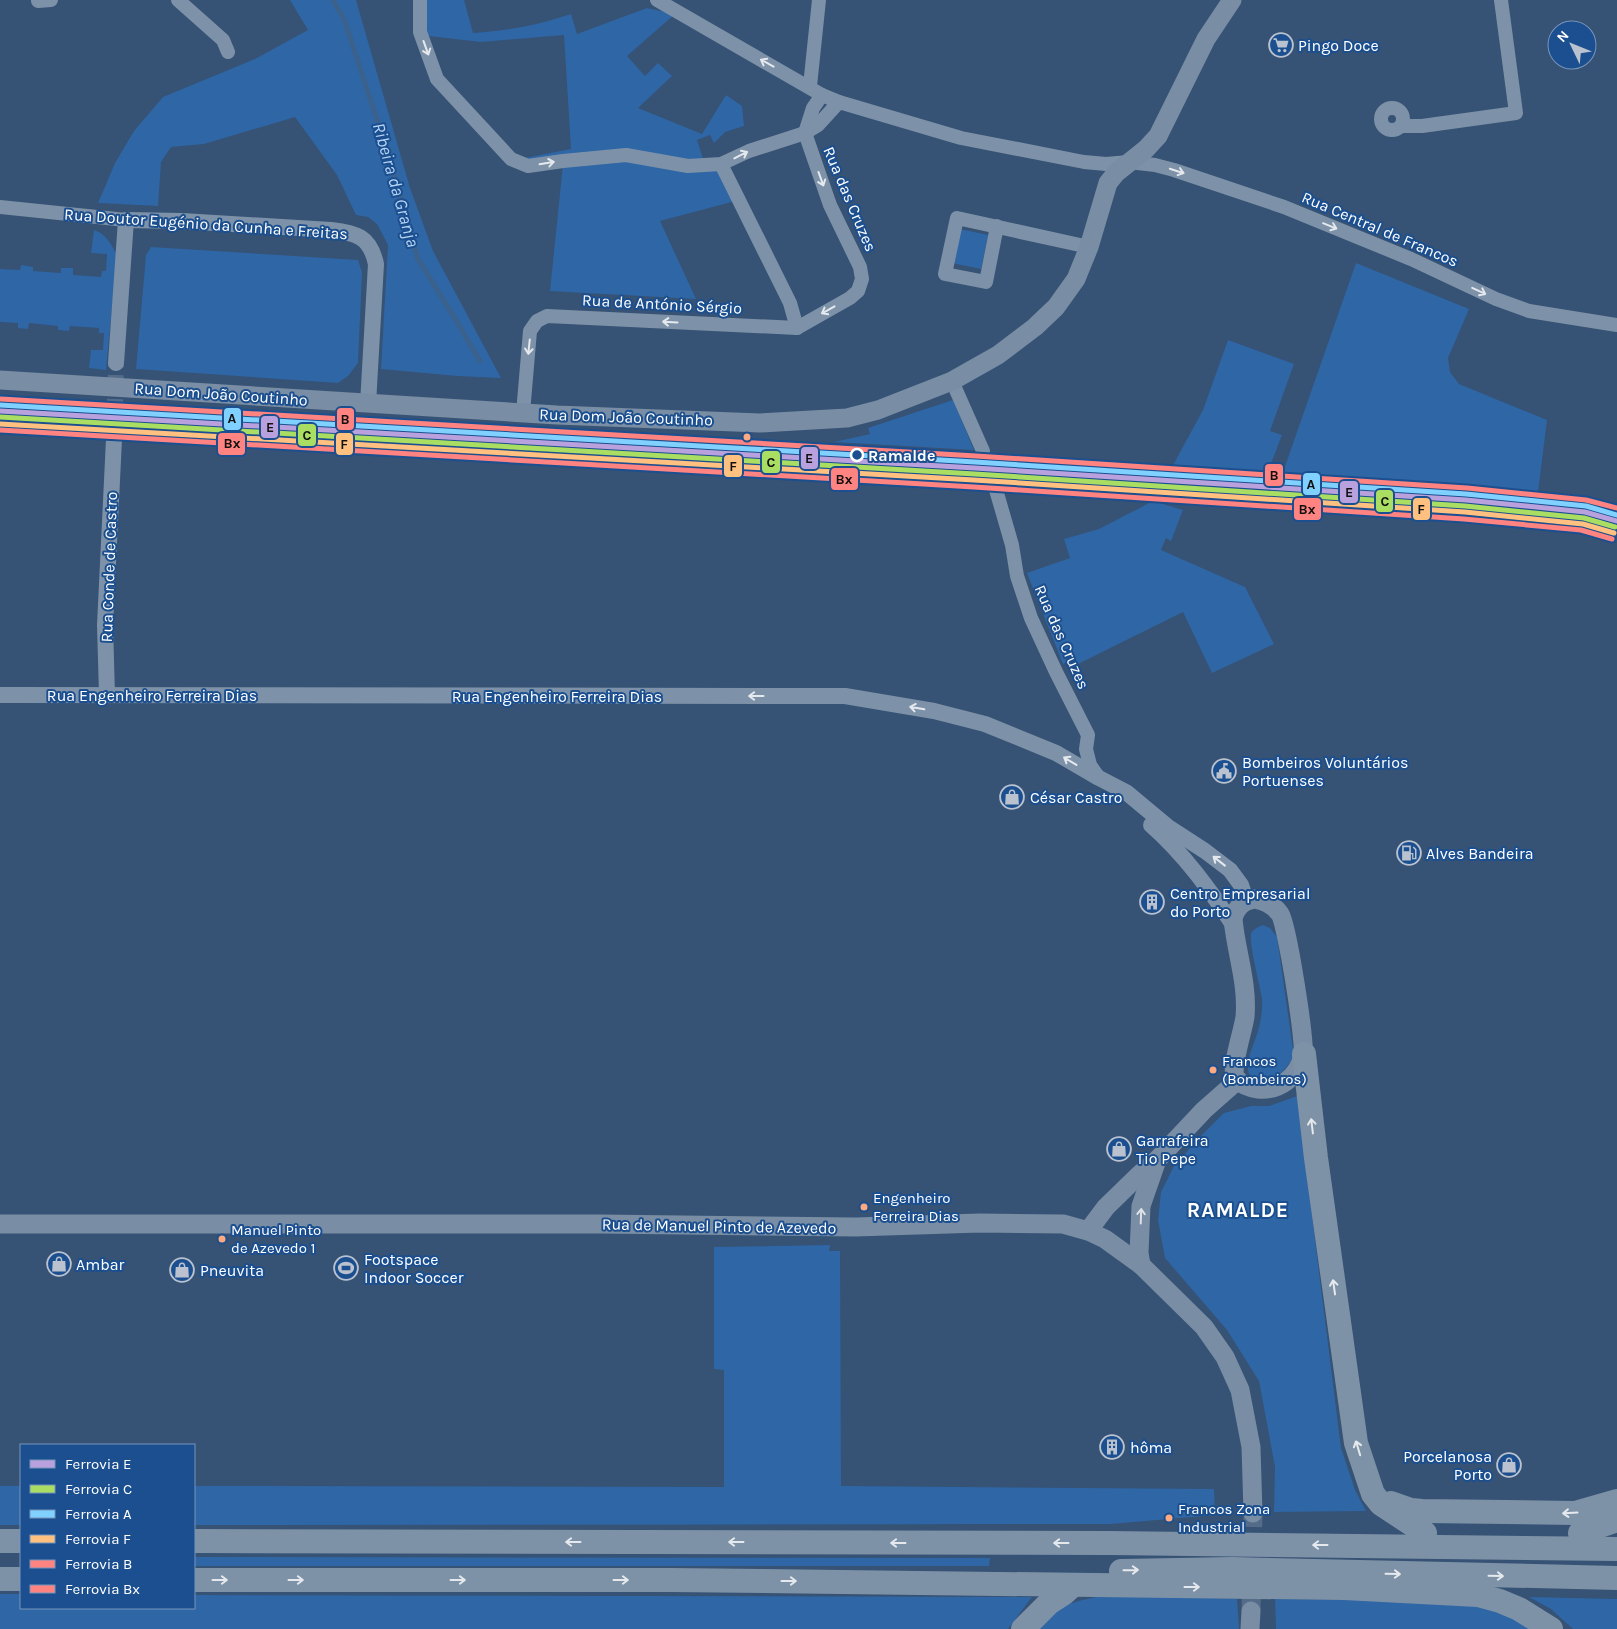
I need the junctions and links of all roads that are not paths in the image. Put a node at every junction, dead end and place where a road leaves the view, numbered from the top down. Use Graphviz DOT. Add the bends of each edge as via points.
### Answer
graph roads {
  1 [pos="178,0"];
  2 [pos="420,0"];
  3 [pos="657,0"];
  4 [pos="819,0"];
  5 [pos="1232,0"];
  6 [pos="1501,0"];
  7 [pos="228,52"];
  8 [pos="810,86"];
  9 [pos="822,95"];
  10 [pos="839,102"];
  11 [pos="1401,126"];
  12 [pos="805,133"];
  13 [pos="1129,162"];
  14 [pos="721,164"];
  15 [pos="0,207"];
  16 [pos="126,220"];
  17 [pos="997,226"];
  18 [pos="1089,247"];
  19 [pos="1617,325"];
  20 [pos="797,328"];
  21 [pos="116,363"];
  22 [pos="0,380"];
  23 [pos="952,381"];
  24 [pos="368,404"];
  25 [pos="523,413"];
  26 [pos="114,439"];
  27 [pos="983,451"];
  28 [pos="992,476"];
  29 [pos="0,695"];
  30 [pos="107,695"];
  31 [pos="1099,778"];
  32 [pos="1246,900"];
  33 [pos="1234,926"];
  34 [pos="1304,1054"];
  35 [pos="1242,1078"];
  36 [pos="1157,1160"];
  37 [pos="0,1224"];
  38 [pos="1088,1231"];
  39 [pos="1141,1265"];
  40 [pos="1374,1494"];
  41 [pos="1617,1501"];
  42 [pos="1253,1513"];
  43 [pos="1617,1520"];
  44 [pos="1425,1533"];
  45 [pos="1580,1533"];
  46 [pos="1617,1533"];
  47 [pos="0,1541"];
  48 [pos="20,1541"];
  49 [pos="195,1541"];
  50 [pos="1369,1545"];
  51 [pos="1617,1550"];
  52 [pos="1345,1573"];
  53 [pos="1617,1578"];
  54 [pos="0,1579"];
  55 [pos="20,1579"];
  56 [pos="195,1580"];
  57 [pos="840,1581"];
  58 [pos="1073,1585"];
  59 [pos="1284,1588"];
  60 [pos="1023,1629"];
  61 [pos="1552,1629"];
  1 -- 7 [label="street" via="223,40"];
  2 -- 14 [label="street, one-way" via="420,32 437,79 511,159 528,166 626,155 688,166"];
  8 -- 3 [label="street, Rua Central de Francos, one-way"];
  4 -- 8 [label="street"];
  5 -- 13 [label="main road, Rua Dom João Coutinho" via="1196,57 1158,136"];
  6 -- 11 [label="street" via="1516,113"];
  8 -- 9 [label="street, Rua Central de Francos"];
  9 -- 10 [label="street, Rua Central de Francos"];
  9 -- 12 [label="street, Rua das Cruzes" via="813,108"];
  10 -- 12 [label="street, Rua das Cruzes" via="818,125"];
  10 -- 13 [label="street, Rua Central de Francos" via="961,138 1084,162"];
  14 -- 12 [label="street, one-way" via="749,150"];
  12 -- 20 [label="street, Rua das Cruzes, one-way" via="830,205 860,267 862,279 858,291 850,298"];
  13 -- 18 [label="main road, Rua Dom João Coutinho" via="1116,173 1105,190"];
  13 -- 19 [label="street, Rua Central de Francos, one-way" via="1174,170 1284,206 1496,299 1529,310"];
  14 -- 20 [label="street" via="790,303"];
  15 -- 16 [label="street, Rua Doutor Eugénio da Cunha e Freitas"];
  16 -- 21 [label="street"];
  16 -- 24 [label="street, Rua Doutor Eugénio da Cunha e Freitas" via="331,230 352,232 365,241 373,251 376,264"];
  17 -- 17 [label="street" via="956,218 945,274 986,282"];
  17 -- 18 [label="street"];
  18 -- 23 [label="main road, Rua Dom João Coutinho" via="1076,279 1056,307 998,355"];
  20 -- 25 [label="street, Rua de António Sérgio, one-way" via="547,316 537,321 530,331"];
  22 -- 24 [label="main road, Rua Dom João Coutinho"];
  23 -- 25 [label="main road, Rua Dom João Coutinho" via="878,410 847,418 760,423"];
  23 -- 27 [label="street"];
  24 -- 25 [label="main road, Rua Dom João Coutinho"];
  26 -- 30 [label="street, Rua Conde de Castro" via="105,625"];
  28 -- 31 [label="street, Rua das Cruzes" via="1012,546 1016,576 1028,610 1088,735 1086,749 1090,765"];
  29 -- 30 [label="street, Rua Engenheiro Ferreira Dias"];
  31 -- 30 [label="street, Rua Engenheiro Ferreira Dias, one-way" via="1056,753 985,724 934,711 846,696"];
  32 -- 31 [label="street, Rua Engenheiro Ferreira Dias, one-way" via="1241,885 1230,870 1168,827 1126,792"];
  31 -- 33 [label="street, Rua Engenheiro Ferreira Dias" via="1174,847"];
  32 -- 33 [label="main road" via="1235,913"];
  32 -- 34 [label="main road" via="1255,898 1274,906 1286,927"];
  33 -- 35 [label="main road, Rua Engenheiro Ferreira Dias" via="1244,974 1246,1006 1240,1042"];
  34 -- 35 [label="main road" via="1298,1068 1286,1082 1266,1089"];
  40 -- 34 [label="highway, one-way" via="1356,1443"];
  35 -- 36 [label="main road" via="1204,1110"];
  36 -- 38 [label="main road" via="1106,1207"];
  39 -- 36 [label="main road, one-way" via="1141,1206"];
  37 -- 38 [label="main road, Rua de Manuel Pinto de Azevedo" via="856,1227 1046,1223"];
  38 -- 39 [label="main road, Rua de Manuel Pinto de Azevedo"];
  39 -- 42 [label="main road, Rua de Manuel Pinto de Azevedo" via="1204,1327 1225,1357 1240,1390 1251,1447"];
  41 -- 40 [label="highway, one-way" via="1575,1513 1422,1511 1410,1510"];
  40 -- 44 [label="highway" via="1386,1508"];
  43 -- 45 [label="highway"];
  44 -- 45 [label="highway"];
  44 -- 50 [label="highway" via="1392,1534"];
  45 -- 46 [label="highway"];
  47 -- 48 [label="highway"];
  50 -- 49 [label="highway, one-way"];
  50 -- 51 [label="highway"];
  52 -- 53 [label="highway, one-way"];
  57 -- 52 [label="highway, one-way" via="859,1572 1232,1569"];
  52 -- 59 [label="highway"];
  54 -- 55 [label="highway"];
  56 -- 57 [label="highway, one-way"];
  57 -- 58 [label="highway"];
  58 -- 59 [label="highway, one-way"];
  58 -- 60 [label="highway"];
  59 -- 61 [label="highway" via="1470,1595 1519,1609"];
}
